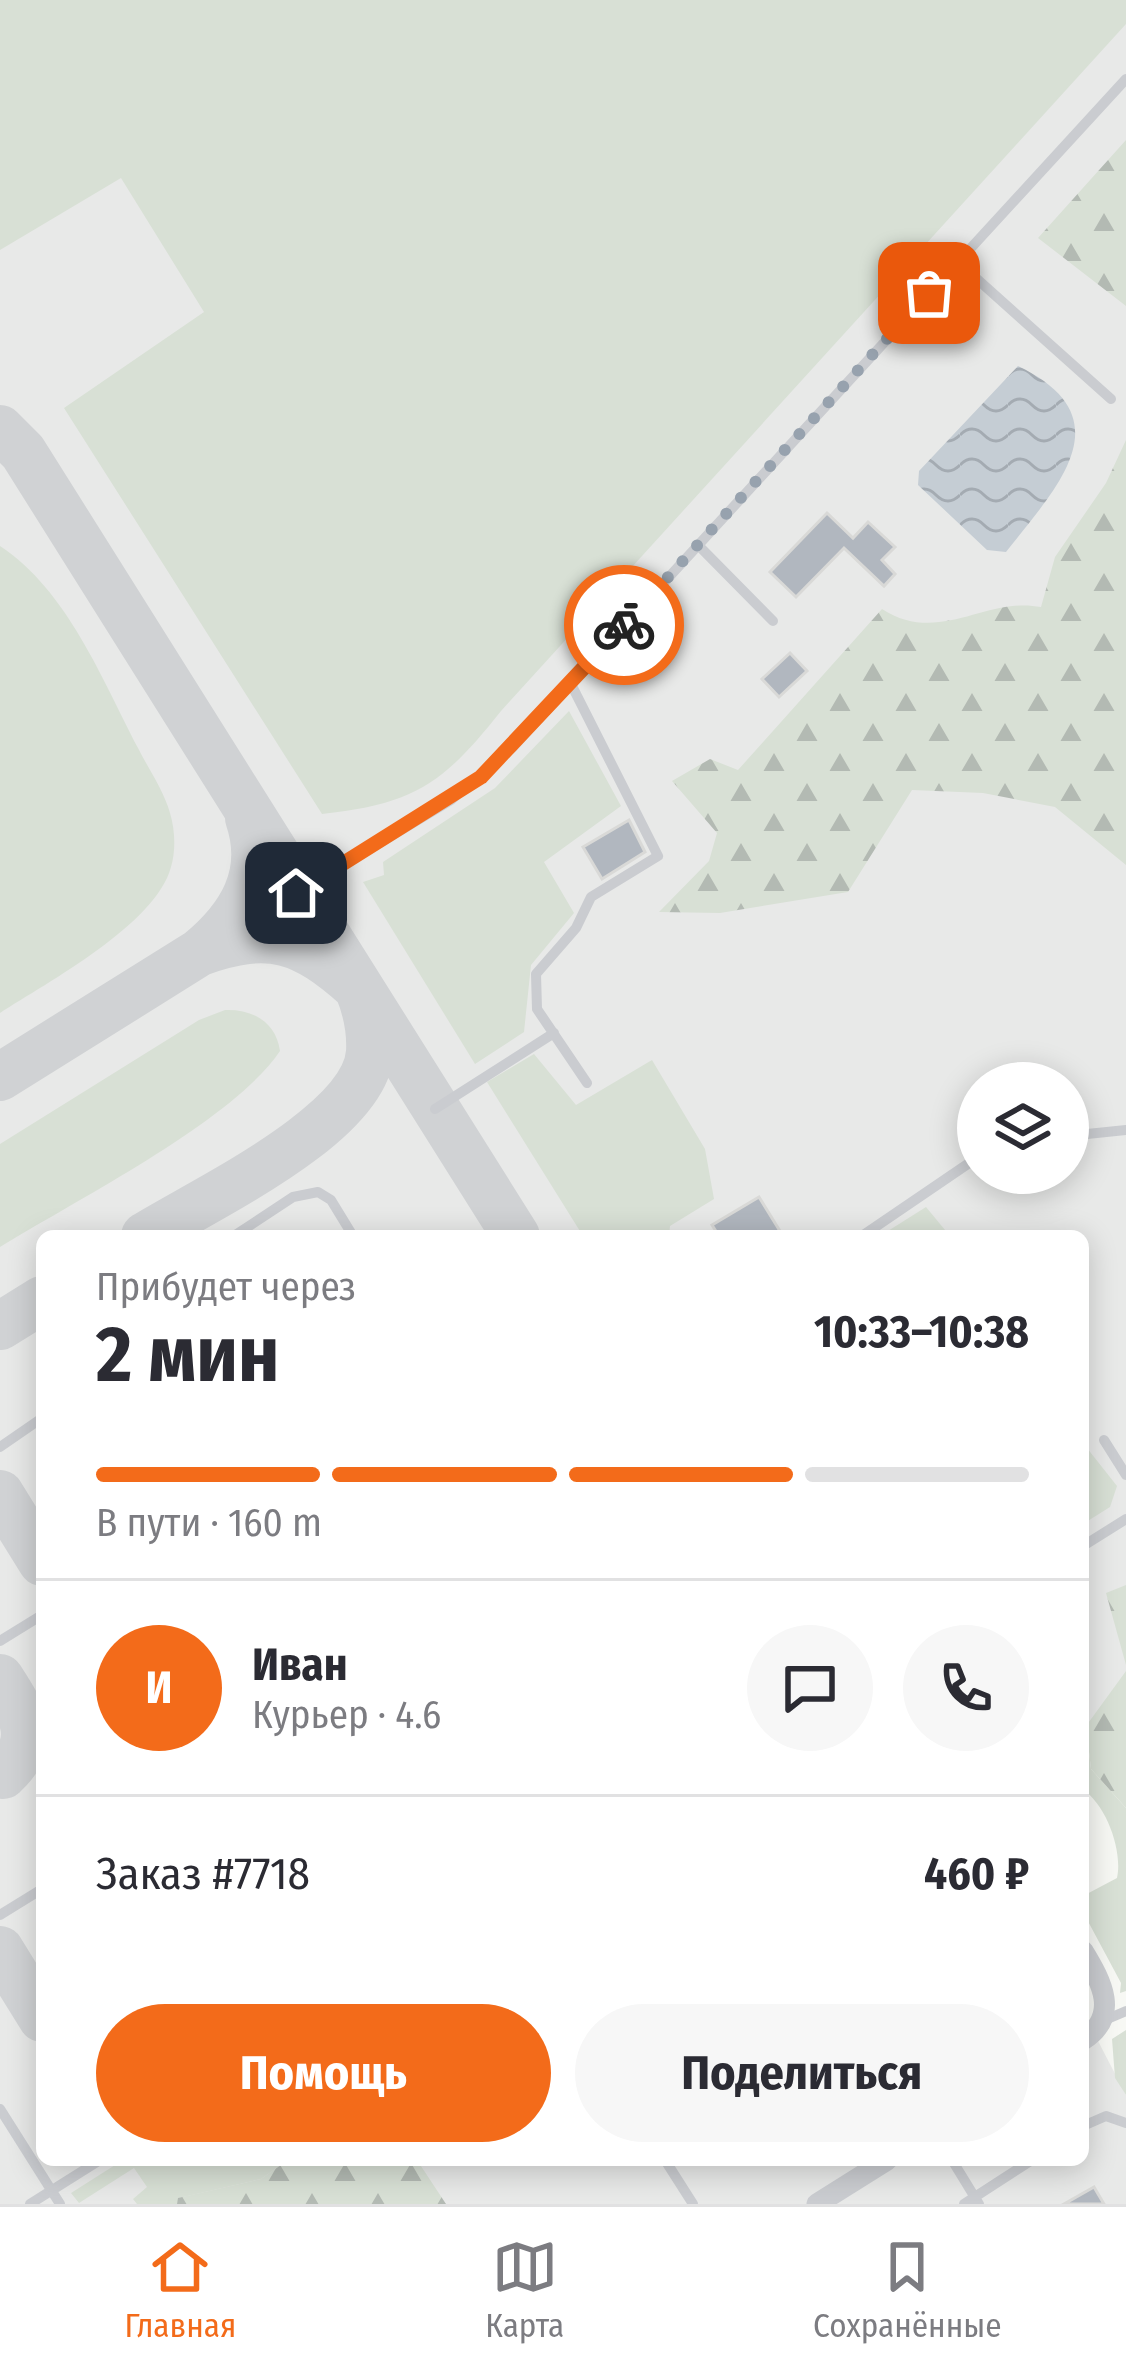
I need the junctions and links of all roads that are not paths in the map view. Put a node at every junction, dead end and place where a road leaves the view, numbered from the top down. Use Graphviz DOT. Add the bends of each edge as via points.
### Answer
graph roads {
  1 [pos="1126,79"];
  2 [pos="958,262"];
  3 [pos="1111,399"];
  4 [pos="698,544"];
  5 [pos="773,621"];
  6 [pos="571,684"];
  7 [pos="296,893"];
  8 [pos="554,1033"];
  9 [pos="587,1083"];
  10 [pos="435,1109"];
  11 [pos="1126,1130"];
  12 [pos="1089,1134"];
  13 [pos="957,1171"];
  14 [pos="243,1230"];
  15 [pos="349,1230"];
  16 [pos="871,1230"];
  17 [pos="36,1422"];
  18 [pos="1104,1440"];
  19 [pos="0,1447"];
  20 [pos="1126,1474"];
  21 [pos="1126,1520"];
  22 [pos="1089,1542"];
  23 [pos="36,1619"];
  24 [pos="0,1641"];
  25 [pos="36,1893"];
  26 [pos="0,1915"];
  27 [pos="1089,1961"];
  28 [pos="1126,2011"];
  29 [pos="1102,2022"];
  30 [pos="1089,2034"];
  31 [pos="0,2109"];
  32 [pos="1089,2123"];
  33 [pos="1126,2123"];
  34 [pos="36,2166"];
  35 [pos="36,2166"];
  36 [pos="91,2166"];
  37 [pos="669,2166"];
  38 [pos="877,2166"];
  39 [pos="955,2166"];
  40 [pos="1024,2166"];
  41 [pos="52,2191"];
  42 [pos="973,2202"];
  43 [pos="31,2204"];
  44 [pos="60,2204"];
  45 [pos="693,2204"];
  46 [pos="818,2204"];
  1 -- 2 [label="lane"];
  2 -- 3 [label="lane"];
  2 -- 4 [label="lane"];
  4 -- 5 [label="lane"];
  4 -- 6 [label="lane"];
  6 -- 7 [label="lane" via="481,777"];
  6 -- 8 [label="lane" via="658,856 591,897 536,974 537,1009"];
  8 -- 9 [label="lane"];
  8 -- 10 [label="lane"];
  11 -- 12 [label="lane"];
  13 -- 16 [label="lane"];
  14 -- 15 [label="lane" via="293,1197 318,1192"];
  17 -- 19 [label="lane"];
  18 -- 20 [label="lane"];
  21 -- 22 [label="lane"];
  23 -- 24 [label="lane"];
  25 -- 26 [label="lane"];
  27 -- 29 [label="street" via="1107,2009"];
  28 -- 29 [label="lane"];
  29 -- 30 [label="street"];
  31 -- 34 [label="lane"];
  32 -- 33 [label="lane" via="1106,2116"];
  35 -- 41 [label="lane"];
  36 -- 41 [label="lane"];
  37 -- 45 [label="lane"];
  38 -- 46 [label="street"];
  39 -- 42 [label="lane"];
  40 -- 42 [label="lane"];
  41 -- 43 [label="lane"];
  41 -- 44 [label="lane"];
}
